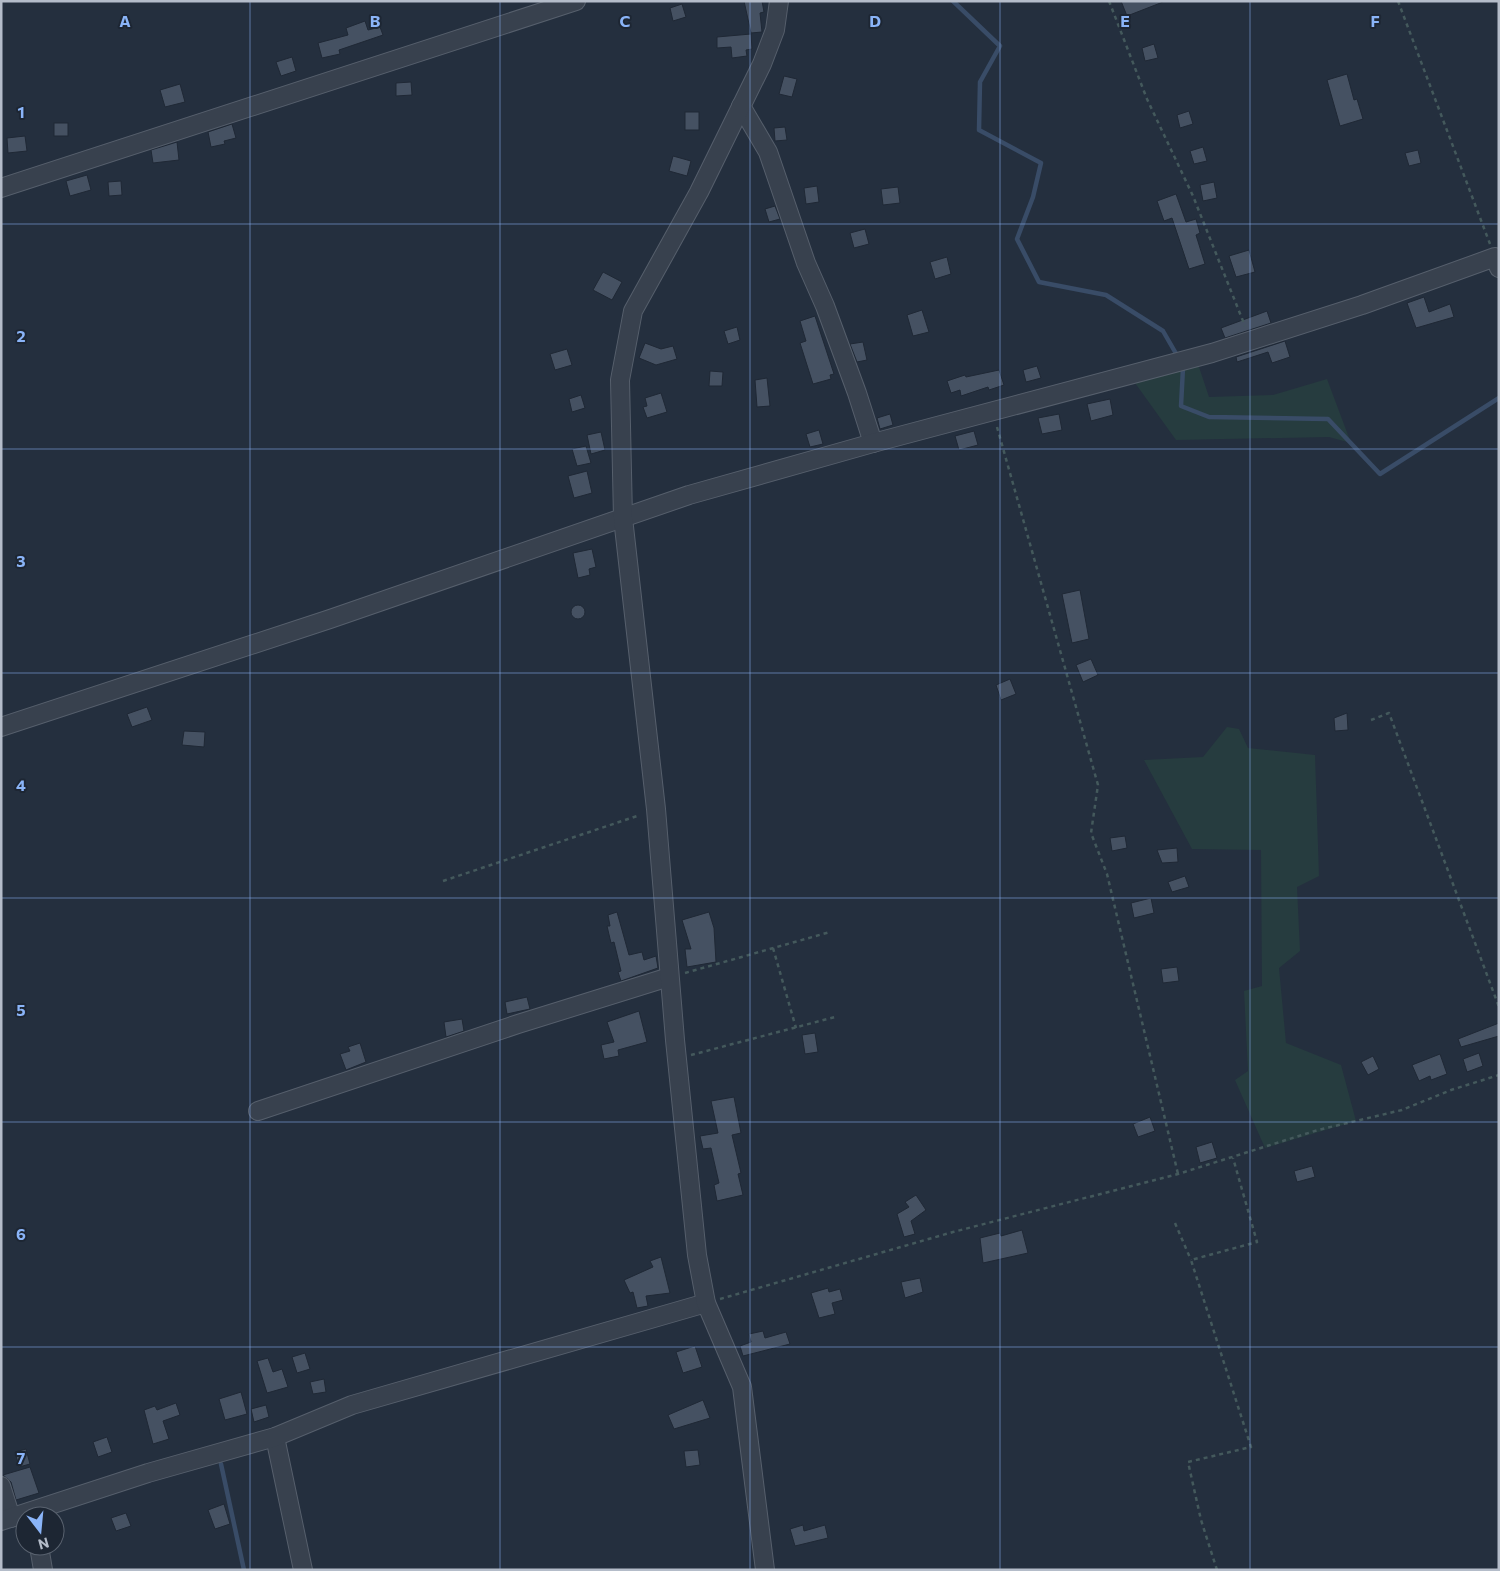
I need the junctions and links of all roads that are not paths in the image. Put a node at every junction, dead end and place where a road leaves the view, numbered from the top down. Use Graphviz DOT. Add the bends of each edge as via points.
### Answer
graph roads {
  1 [pos="576,1"];
  2 [pos="778,1"];
  3 [pos="741,106"];
  4 [pos="1,188"];
  5 [pos="1497,262"];
  6 [pos="873,443"];
  7 [pos="623,518"];
  8 [pos="1,727"];
  9 [pos="669,977"];
  10 [pos="258,1111"];
  11 [pos="706,1303"];
  12 [pos="274,1437"];
  13 [pos="1,1486"];
  14 [pos="55,1506"];
  15 [pos="6,1519"];
  16 [pos="41,1556"];
  17 [pos="43,1570"];
  18 [pos="303,1570"];
  19 [pos="765,1570"];
  1 -- 4 [label="street"];
  2 -- 3 [label="street" via="775,30"];
  3 -- 6 [label="street" via="768,152"];
  3 -- 7 [label="street" via="699,192 633,311 620,380"];
  5 -- 6 [label="street" via="1173,364"];
  6 -- 7 [label="street" via="689,494"];
  7 -- 8 [label="street"];
  7 -- 9 [label="street" via="656,809"];
  9 -- 10 [label="street"];
  9 -- 11 [label="street" via="697,1255"];
  11 -- 12 [label="street" via="352,1405"];
  11 -- 19 [label="street" via="742,1387"];
  12 -- 14 [label="street" via="148,1473"];
  12 -- 18 [label="street"];
  13 -- 15 [label="street"];
  16 -- 17 [label="street"];
}
